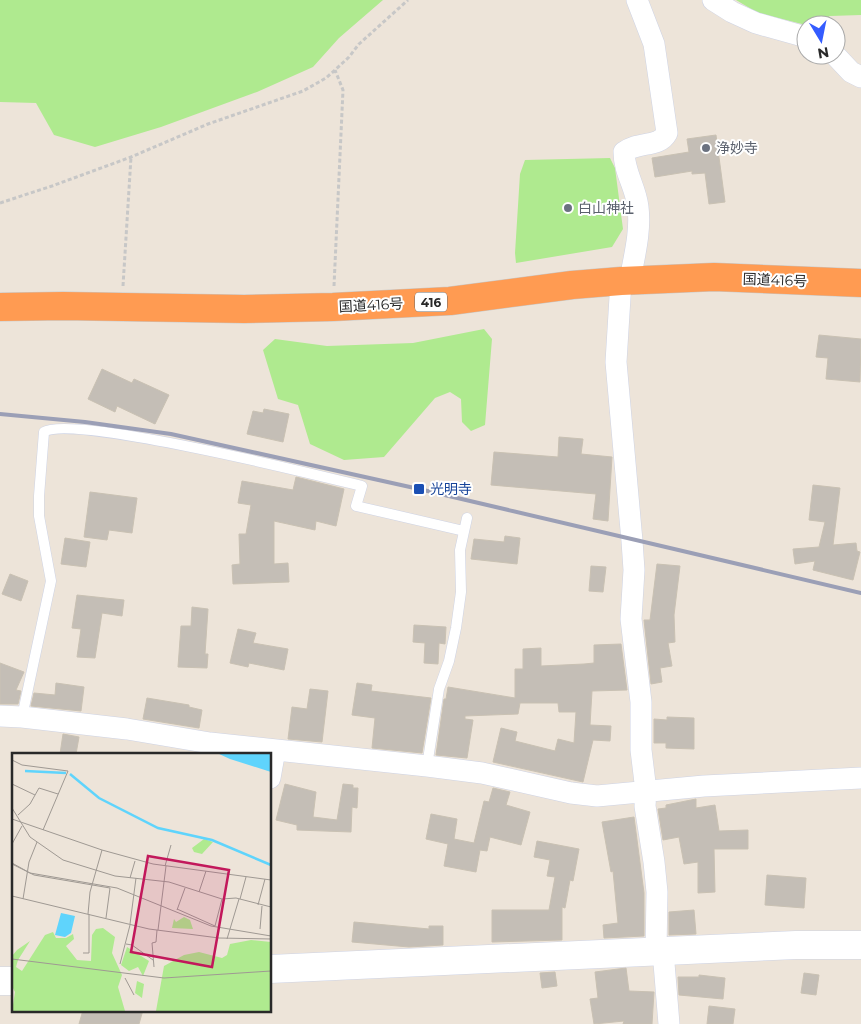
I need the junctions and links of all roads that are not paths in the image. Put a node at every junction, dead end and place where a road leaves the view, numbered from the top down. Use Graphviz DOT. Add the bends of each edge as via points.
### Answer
graph roads {
  1 [pos="637,0"];
  2 [pos="713,0"];
  3 [pos="796,34"];
  4 [pos="844,65"];
  5 [pos="861,77"];
  6 [pos="626,281"];
  7 [pos="861,284"];
  8 [pos="0,307"];
  9 [pos="467,518"];
  10 [pos="464,530"];
  11 [pos="0,716"];
  12 [pos="22,717"];
  13 [pos="275,750"];
  14 [pos="427,766"];
  15 [pos="271,772"];
  16 [pos="861,778"];
  17 [pos="646,792"];
  18 [pos="861,945"];
  19 [pos="659,951"];
  20 [pos="271,969"];
  21 [pos="669,1024"];
  1 -- 6 [label="street" via="654,44 666,133 663,139 631,146 624,152 624,164 638,206 639,232"];
  2 -- 3 [label="street" via="756,23"];
  4 -- 5 [label="street"];
  6 -- 7 [label="highway, 国道416号 / 416" via="714,277"];
  6 -- 8 [label="highway, 国道416号 / 416" via="450,301 333,306"];
  6 -- 17 [label="street" via="616,362 632,540 631,619 641,702 641,750"];
  9 -- 10 [label="lane"];
  10 -- 12 [label="lane" via="356,506 362,486 192,447 109,433 49,428 44,432 39,509 51,581"];
  10 -- 14 [label="lane" via="456,628 439,689"];
  11 -- 12 [label="street"];
  12 -- 13 [label="street"];
  13 -- 14 [label="street"];
  13 -- 15 [label="street"];
  14 -- 17 [label="street" via="482,773 571,793 597,796"];
  16 -- 17 [label="street"];
  17 -- 19 [label="street"];
  18 -- 19 [label="street"];
  19 -- 20 [label="street"];
  19 -- 21 [label="street"];
}
